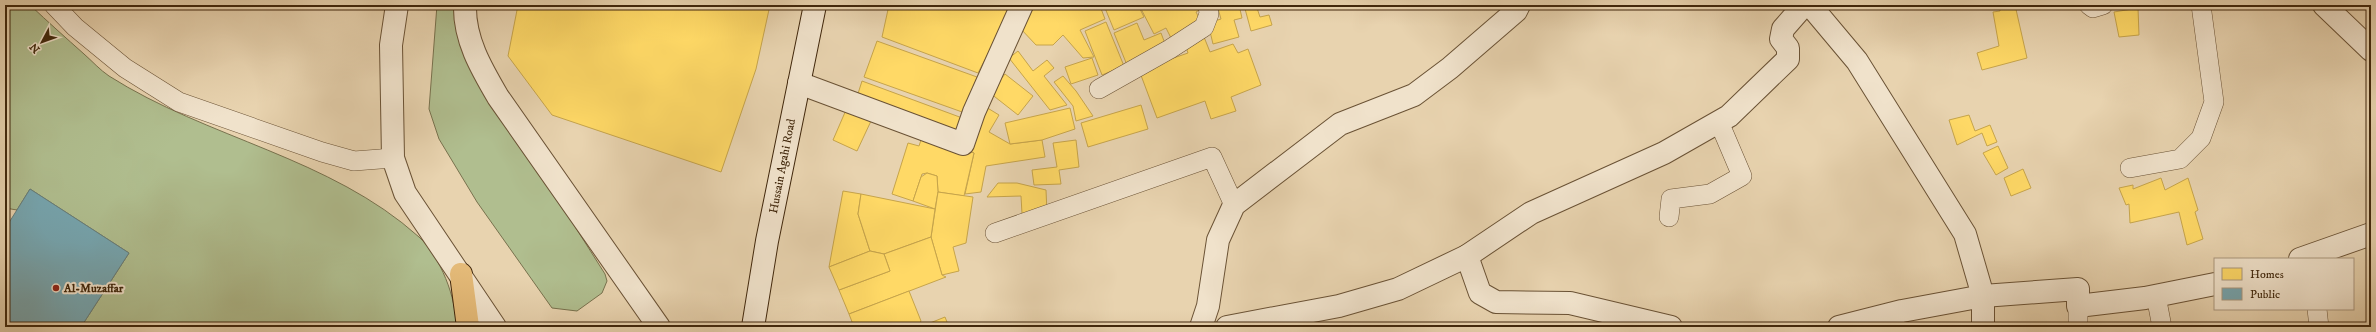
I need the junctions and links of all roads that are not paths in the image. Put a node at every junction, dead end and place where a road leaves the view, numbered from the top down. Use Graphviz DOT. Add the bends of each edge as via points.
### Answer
graph roads {
  1 [pos="54,5"];
  2 [pos="397,5"];
  3 [pos="465,5"];
  4 [pos="815,5"];
  5 [pos="1022,5"];
  6 [pos="1208,5"];
  7 [pos="1519,5"];
  8 [pos="1804,5"];
  9 [pos="1810,5"];
  10 [pos="2089,5"];
  11 [pos="2103,5"];
  12 [pos="2201,5"];
  13 [pos="2324,5"];
  14 [pos="2371,50"];
  15 [pos="799,83"];
  16 [pos="1099,89"];
  17 [pos="1719,122"];
  18 [pos="392,158"];
  19 [pos="2130,168"];
  20 [pos="1234,205"];
  21 [pos="1668,218"];
  22 [pos="995,233"];
  23 [pos="2371,234"];
  24 [pos="1467,256"];
  25 [pos="2304,258"];
  26 [pos="461,274"];
  27 [pos="2214,284"];
  28 [pos="1983,296"];
  29 [pos="2156,296"];
  30 [pos="2317,310"];
  31 [pos="2078,316"];
  32 [pos="1613,320"];
  33 [pos="468,327"];
  34 [pos="496,327"];
  35 [pos="659,327"];
  36 [pos="753,327"];
  37 [pos="1201,327"];
  38 [pos="1227,327"];
  39 [pos="1671,327"];
  40 [pos="1839,327"];
  41 [pos="1983,327"];
  42 [pos="2162,327"];
  43 [pos="2319,327"];
  1 -- 18 [label="lane" via="75,27 125,68 179,102 335,156 354,160"];
  2 -- 18 [label="street" via="391,45"];
  3 -- 35 [label="street" via="470,40 479,64 498,97"];
  4 -- 15 [label="street, Hussain Agahi Road"];
  5 -- 15 [label="street" via="974,112 964,144"];
  6 -- 16 [label="lane" via="1209,14 1204,27"];
  7 -- 20 [label="street" via="1516,11 1450,68 1414,95 1340,124"];
  8 -- 17 [label="street" via="1783,29 1781,39 1788,48 1788,59 1729,116"];
  9 -- 28 [label="street" via="1857,61 1945,200 1965,234"];
  10 -- 11 [label="lane" via="2093,8"];
  12 -- 19 [label="lane" via="2214,102 2201,138 2180,159"];
  13 -- 14 [label="street"];
  15 -- 36 [label="street, Hussain Agahi Road" via="767,241"];
  17 -- 21 [label="lane" via="1742,176 1710,194 1671,199"];
  17 -- 24 [label="street" via="1664,153 1531,213"];
  18 -- 26 [label="street" via="405,193"];
  20 -- 22 [label="lane" via="1212,157"];
  20 -- 37 [label="street" via="1218,240 1208,306"];
  23 -- 25 [label="street"];
  24 -- 32 [label="street" via="1480,293 1496,302 1570,303"];
  24 -- 38 [label="street" via="1398,290 1338,306"];
  26 -- 33 [label="main road"];
  26 -- 34 [label="street"];
  27 -- 29 [label="street"];
  28 -- 31 [label="street" via="2078,289"];
  28 -- 40 [label="street" via="1902,311"];
  28 -- 41 [label="street"];
  29 -- 31 [label="street"];
  29 -- 42 [label="lane"];
  30 -- 43 [label="lane"];
  32 -- 39 [label="street"];
}
